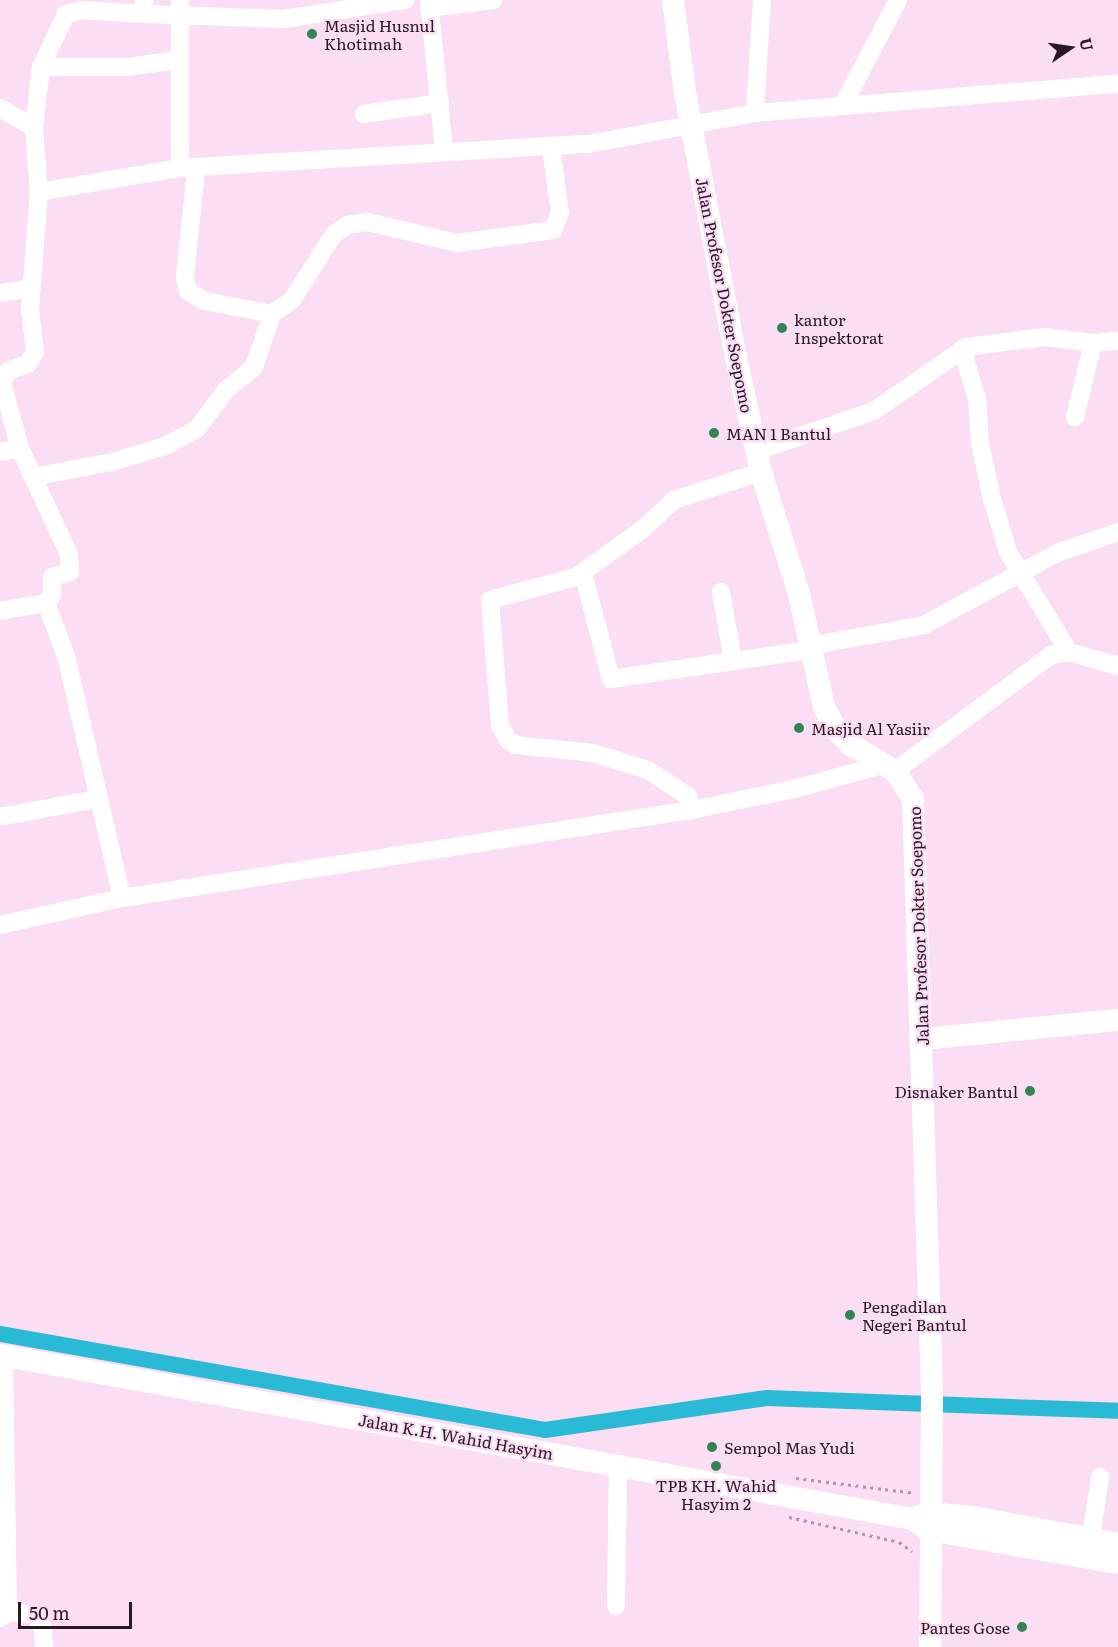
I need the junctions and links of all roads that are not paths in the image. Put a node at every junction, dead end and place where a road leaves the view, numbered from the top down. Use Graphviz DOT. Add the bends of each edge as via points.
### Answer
graph roads {
  1 [pos="56,0"];
  2 [pos="406,0"];
  3 [pos="494,0"];
  4 [pos="673,0"];
  5 [pos="762,0"];
  6 [pos="898,0"];
  7 [pos="429,4"];
  8 [pos="144,7"];
  9 [pos="179,8"];
  10 [pos="74,10"];
  11 [pos="179,60"];
  12 [pos="41,67"];
  13 [pos="1118,84"];
  14 [pos="440,103"];
  15 [pos="844,103"];
  16 [pos="0,108"];
  17 [pos="755,113"];
  18 [pos="364,114"];
  19 [pos="690,123"];
  20 [pos="34,128"];
  21 [pos="551,147"];
  22 [pos="444,150"];
  23 [pos="188,169"];
  24 [pos="39,192"];
  25 [pos="31,288"];
  26 [pos="0,292"];
  27 [pos="272,314"];
  28 [pos="1118,341"];
  29 [pos="1093,343"];
  30 [pos="962,349"];
  31 [pos="1075,417"];
  32 [pos="20,448"];
  33 [pos="0,452"];
  34 [pos="759,462"];
  35 [pos="33,477"];
  36 [pos="1118,532"];
  37 [pos="583,573"];
  38 [pos="1018,573"];
  39 [pos="721,592"];
  40 [pos="46,603"];
  41 [pos="0,610"];
  42 [pos="810,648"];
  43 [pos="1069,652"];
  44 [pos="733,660"];
  45 [pos="1118,666"];
  46 [pos="888,768"];
  47 [pos="96,799"];
  48 [pos="692,810"];
  49 [pos="0,817"];
  50 [pos="122,898"];
  51 [pos="0,925"];
  52 [pos="1118,1020"];
  53 [pos="922,1039"];
  54 [pos="2,1355"];
  55 [pos="618,1465"];
  56 [pos="1100,1477"];
  57 [pos="923,1521"];
  58 [pos="1118,1544"];
  59 [pos="1089,1549"];
  60 [pos="1118,1563"];
  61 [pos="616,1606"];
  62 [pos="4,1615"];
  63 [pos="44,1647"];
  64 [pos="930,1647"];
  1 -- 10 [label="street"];
  2 -- 9 [label="street" via="284,19"];
  3 -- 7 [label="street"];
  4 -- 19 [label="main road, Jalan Profesor Dokter Soepomo"];
  5 -- 17 [label="street"];
  6 -- 15 [label="street"];
  7 -- 14 [label="street"];
  8 -- 9 [label="street"];
  8 -- 10 [label="street"];
  9 -- 11 [label="street"];
  10 -- 12 [label="street" via="64,17"];
  11 -- 12 [label="street" via="127,67"];
  11 -- 23 [label="street"];
  12 -- 20 [label="street"];
  13 -- 15 [label="street"];
  14 -- 18 [label="street"];
  14 -- 22 [label="street"];
  15 -- 17 [label="street"];
  16 -- 20 [label="street"];
  17 -- 19 [label="street"];
  19 -- 21 [label="street" via="612,142"];
  19 -- 34 [label="main road, Jalan Profesor Dokter Soepomo"];
  20 -- 24 [label="street"];
  21 -- 22 [label="street"];
  21 -- 27 [label="street" via="560,213 553,230 457,243 374,223 354,223 334,234 291,300"];
  22 -- 23 [label="street" via="358,160"];
  23 -- 24 [label="street"];
  23 -- 27 [label="street" via="188,291 204,301"];
  24 -- 25 [label="street"];
  25 -- 26 [label="street"];
  25 -- 32 [label="street" via="35,352 28,364 3,375 2,383"];
  27 -- 35 [label="street" via="254,367 226,390 197,429 165,446 122,459"];
  28 -- 29 [label="street"];
  29 -- 30 [label="street" via="1045,337"];
  29 -- 31 [label="street"];
  30 -- 34 [label="street" via="874,411"];
  30 -- 38 [label="street" via="977,399 980,442 992,495"];
  32 -- 33 [label="street"];
  32 -- 35 [label="street"];
  34 -- 37 [label="street" via="674,500 644,528"];
  34 -- 42 [label="main road, Jalan Profesor Dokter Soepomo" via="793,572"];
  35 -- 40 [label="street" via="58,526 70,563 70,572 52,578 52,595"];
  36 -- 38 [label="street" via="1057,553"];
  37 -- 44 [label="street" via="611,679"];
  37 -- 48 [label="street" via="557,584 490,600 502,731 516,745 594,753 648,770 688,796"];
  38 -- 42 [label="street" via="924,625"];
  38 -- 43 [label="street"];
  39 -- 44 [label="street"];
  40 -- 41 [label="street"];
  40 -- 47 [label="street" via="62,638"];
  42 -- 44 [label="street"];
  42 -- 46 [label="main road, Jalan Profesor Dokter Soepomo" via="831,722 851,745"];
  43 -- 45 [label="street"];
  43 -- 46 [label="street" via="1035,664 965,722"];
  46 -- 48 [label="street"];
  46 -- 53 [label="main road, Jalan Profesor Dokter Soepomo" via="911,791 915,811"];
  47 -- 49 [label="street"];
  47 -- 50 [label="street"];
  48 -- 50 [label="street"];
  50 -- 51 [label="street"];
  52 -- 53 [label="main road"];
  53 -- 57 [label="main road, Jalan Profesor Dokter Soepomo" via="932,1392"];
  54 -- 55 [label="main road, Jalan K.H. Wahid Hasyim"];
  54 -- 62 [label="street"];
  55 -- 57 [label="main road, Jalan K.H. Wahid Hasyim"];
  55 -- 61 [label="street"];
  56 -- 59 [label="street"];
  57 -- 59 [label="main road, Jalan K.H. Wahid Hasyim" via="985,1518"];
  57 -- 64 [label="main road, Jalan Profesor Dokter Soepomo"];
  58 -- 59 [label="main road"];
  59 -- 60 [label="main road"];
  62 -- 63 [label="street" via="36,1615 43,1629"];
}
